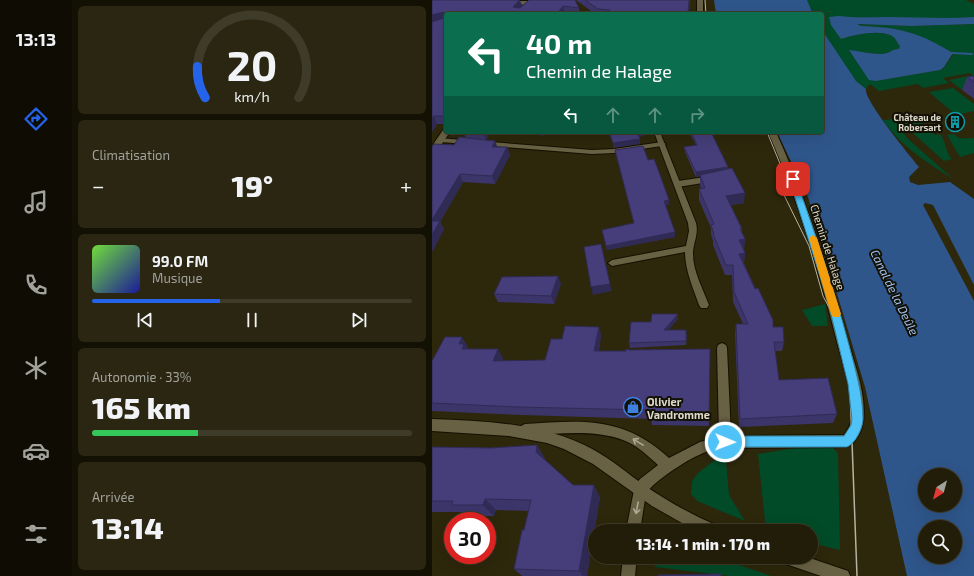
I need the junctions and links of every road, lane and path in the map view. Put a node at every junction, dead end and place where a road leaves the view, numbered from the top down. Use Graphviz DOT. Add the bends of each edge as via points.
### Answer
graph roads {
  1 [pos="700,0"];
  2 [pos="531,1"];
  3 [pos="503,2"];
  4 [pos="523,10"];
  5 [pos="700,12"];
  6 [pos="445,134"];
  7 [pos="658,134"];
  8 [pos="773,134"];
  9 [pos="441,140"];
  10 [pos="662,144"];
  11 [pos="432,152"];
  12 [pos="720,177"];
  13 [pos="678,184"];
  14 [pos="690,248"];
  15 [pos="612,263"];
  16 [pos="704,306"];
  17 [pos="720,350"];
  18 [pos="432,424"];
  19 [pos="520,431"];
  20 [pos="725,442"];
  21 [pos="668,466"];
  22 [pos="640,490"];
  23 [pos="634,524"];
  24 [pos="697,524"];
  25 [pos="629,564"];
  26 [pos="806,564"];
  27 [pos="628,576"];
  28 [pos="843,576"];
  1 -- 5 [label="street"];
  2 -- 3 [label="street"];
  2 -- 4 [label="street"];
  6 -- 9 [label="street"];
  7 -- 10 [label="lane"];
  8 -- 20 [label="street, Chemin de Halage" via="802,204 832,298 854,384 858,419 847,441"];
  9 -- 10 [label="street" via="592,152"];
  9 -- 11 [label="street"];
  10 -- 13 [label="lane"];
  12 -- 13 [label="street"];
  13 -- 14 [label="lane" via="694,228"];
  14 -- 15 [label="lane"];
  14 -- 16 [label="lane" via="690,260"];
  17 -- 20 [label="street"];
  18 -- 19 [label="street"];
  21 -- 19 [label="street, one-way" via="655,453 626,435 591,429"];
  19 -- 22 [label="street" via="541,435 584,452"];
  20 -- 21 [label="street" via="704,446"];
  21 -- 22 [label="street"];
  22 -- 23 [label="street, one-way"];
  22 -- 24 [label="street"];
  25 -- 27 [label="street"];
  26 -- 28 [label="street"];
}
